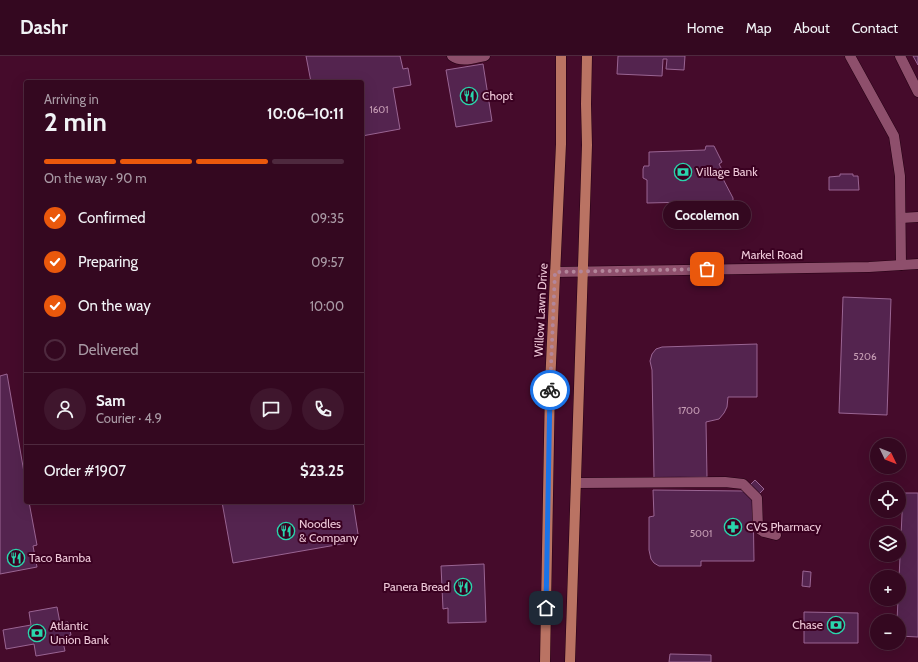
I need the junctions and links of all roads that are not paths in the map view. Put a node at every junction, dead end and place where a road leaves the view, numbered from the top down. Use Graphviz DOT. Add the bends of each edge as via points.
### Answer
graph roads {
  1 [pos="452,56"];
  2 [pos="486,56"];
  3 [pos="561,56"];
  4 [pos="587,56"];
  5 [pos="850,56"];
  6 [pos="900,56"];
  7 [pos="918,92"];
  8 [pos="918,217"];
  9 [pos="901,218"];
  10 [pos="918,264"];
  11 [pos="902,265"];
  12 [pos="583,271"];
  13 [pos="555,272"];
  14 [pos="576,483"];
  15 [pos="776,535"];
  16 [pos="545,662"];
  17 [pos="570,662"];
  1 -- 2 [label="street" via="462,60"];
  3 -- 13 [label="main road, Willow Lawn Drive" via="561,144"];
  4 -- 12 [label="main road"];
  5 -- 9 [label="street" via="894,136 900,176"];
  6 -- 7 [label="street"];
  8 -- 9 [label="street"];
  9 -- 11 [label="street"];
  10 -- 11 [label="street, Markel Road"];
  11 -- 12 [label="street, Markel Road"];
  12 -- 13 [label="street, Markel Road"];
  12 -- 14 [label="main road"];
  13 -- 16 [label="main road, Willow Lawn Drive" via="550,385"];
  14 -- 15 [label="street" via="743,484 756,498 758,528"];
  14 -- 17 [label="main road"];
}
